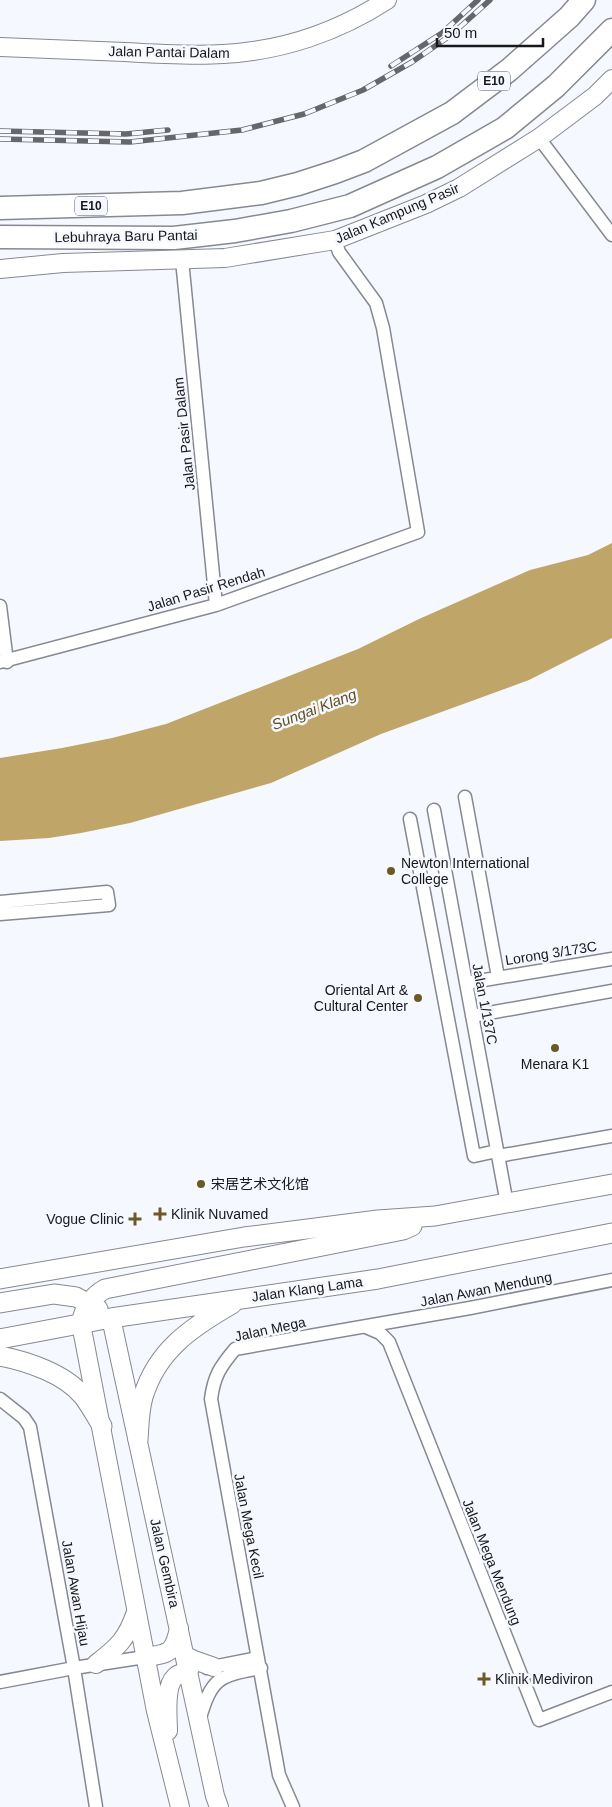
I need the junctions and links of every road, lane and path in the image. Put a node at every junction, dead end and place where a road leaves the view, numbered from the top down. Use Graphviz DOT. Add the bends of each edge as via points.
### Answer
graph roads {
  1 [pos="387,0"];
  2 [pos="584,0"];
  3 [pos="612,30"];
  4 [pos="0,47"];
  5 [pos="612,79"];
  6 [pos="539,138"];
  7 [pos="0,208"];
  8 [pos="612,235"];
  9 [pos="0,237"];
  10 [pos="335,240"];
  11 [pos="182,260"];
  12 [pos="0,269"];
  13 [pos="216,605"];
  14 [pos="0,606"];
  15 [pos="3,662"];
  16 [pos="465,797"];
  17 [pos="434,810"];
  18 [pos="410,820"];
  19 [pos="0,902"];
  20 [pos="0,914"];
  21 [pos="612,959"];
  22 [pos="498,977"];
  23 [pos="466,983"];
  24 [pos="612,991"];
  25 [pos="472,1016"];
  26 [pos="612,1136"];
  27 [pos="498,1154"];
  28 [pos="612,1184"];
  29 [pos="507,1204"];
  30 [pos="436,1216"];
  31 [pos="612,1233"];
  32 [pos="0,1279"];
  33 [pos="612,1280"];
  34 [pos="242,1298"];
  35 [pos="0,1303"];
  36 [pos="88,1303"];
  37 [pos="112,1318"];
  38 [pos="402,1320"];
  39 [pos="81,1324"];
  40 [pos="366,1327"];
  41 [pos="0,1340"];
  42 [pos="389,1342"];
  43 [pos="0,1356"];
  44 [pos="0,1399"];
  45 [pos="211,1399"];
  46 [pos="102,1426"];
  47 [pos="138,1440"];
  48 [pos="137,1612"];
  49 [pos="179,1627"];
  50 [pos="145,1657"];
  51 [pos="188,1663"];
  52 [pos="260,1663"];
  53 [pos="96,1664"];
  54 [pos="214,1666"];
  55 [pos="74,1668"];
  56 [pos="0,1682"];
  57 [pos="612,1692"];
  58 [pos="200,1721"];
  59 [pos="168,1759"];
  60 [pos="96,1807"];
  61 [pos="180,1807"];
  62 [pos="219,1807"];
  63 [pos="293,1807"];
  1 -- 4 [label="main road, Jalan Pantai Dalam" via="329,31 247,52 194,55"];
  2 -- 7 [label="highway, E10" via="509,70 452,113 364,161 335,172 261,193 182,203"];
  3 -- 9 [label="highway, Lebuhraya Baru Pantai" via="556,86 505,128 437,167 350,206 282,223 174,238"];
  5 -- 6 [label="main road, Jalan Kampung Pasir" via="595,96"];
  6 -- 8 [label="street"];
  6 -- 10 [label="main road, Jalan Kampung Pasir" via="459,188"];
  10 -- 11 [label="main road, Jalan Kampung Pasir" via="225,258"];
  10 -- 13 [label="street, Jalan Pasir Rendah" via="338,252 376,303 418,532"];
  11 -- 12 [label="main road, Jalan Kampung Pasir" via="63,263"];
  11 -- 13 [label="street, Jalan Pasir Dalam"];
  13 -- 15 [label="street, Jalan Pasir Rendah"];
  14 -- 15 [label="street"];
  16 -- 22 [label="street"];
  17 -- 23 [label="street, Jalan 1/137C"];
  18 -- 27 [label="street" via="474,1156"];
  19 -- 20 [label="street" via="107,892 109,904"];
  21 -- 22 [label="street, Lorong 3/173C"];
  22 -- 23 [label="street, Lorong 3/173C"];
  23 -- 25 [label="street, Jalan 1/137C"];
  24 -- 25 [label="street"];
  25 -- 27 [label="street, Jalan 1/137C"];
  26 -- 27 [label="street"];
  27 -- 29 [label="street, Jalan 1/137C"];
  28 -- 29 [label="main road"];
  29 -- 30 [label="main road"];
  30 -- 32 [label="main road" via="244,1237"];
  30 -- 36 [label="main road" via="403,1230 105,1289"];
  31 -- 34 [label="main road, Jalan Klang Lama" via="378,1279"];
  33 -- 38 [label="street, Jalan Awan Mendung"];
  34 -- 37 [label="main road, Jalan Klang Lama"];
  34 -- 47 [label="main road" via="198,1324 177,1341 163,1359 142,1399"];
  35 -- 36 [label="main road" via="54,1294 76,1297"];
  36 -- 37 [label="main road"];
  36 -- 39 [label="main road"];
  37 -- 39 [label="main road, Jalan Klang Lama"];
  37 -- 47 [label="main road, Jalan Gembira"];
  38 -- 40 [label="street, Jalan Awan Mendung"];
  38 -- 42 [label="street" via="391,1329"];
  39 -- 41 [label="main road, Jalan Klang Lama"];
  39 -- 46 [label="main road"];
  40 -- 42 [label="street" via="380,1333"];
  40 -- 45 [label="street, Jalan Mega" via="235,1349 213,1381"];
  42 -- 57 [label="street, Jalan Mega Mendung" via="539,1720"];
  43 -- 46 [label="main road" via="57,1375 82,1395"];
  44 -- 55 [label="street, Jalan Awan Hijau" via="27,1420 30,1427"];
  45 -- 52 [label="street, Jalan Mega Kecil"];
  46 -- 48 [label="main road"];
  47 -- 49 [label="main road, Jalan Gembira"];
  48 -- 50 [label="main road"];
  48 -- 53 [label="main road" via="122,1642"];
  49 -- 50 [label="main road" via="173,1649 166,1654"];
  49 -- 51 [label="main road, Jalan Gembira"];
  50 -- 53 [label="street"];
  50 -- 59 [label="main road"];
  51 -- 54 [label="main road" via="194,1660"];
  51 -- 58 [label="main road, Jalan Gembira"];
  51 -- 59 [label="main road" via="170,1684"];
  52 -- 54 [label="street"];
  52 -- 58 [label="street" via="217,1682 209,1692"];
  52 -- 63 [label="street, Jalan Mega Kecil" via="279,1775"];
  53 -- 55 [label="street"];
  55 -- 56 [label="street"];
  55 -- 60 [label="street, Jalan Awan Hijau"];
  58 -- 62 [label="main road, Jalan Gembira"];
  59 -- 61 [label="main road"];
}
